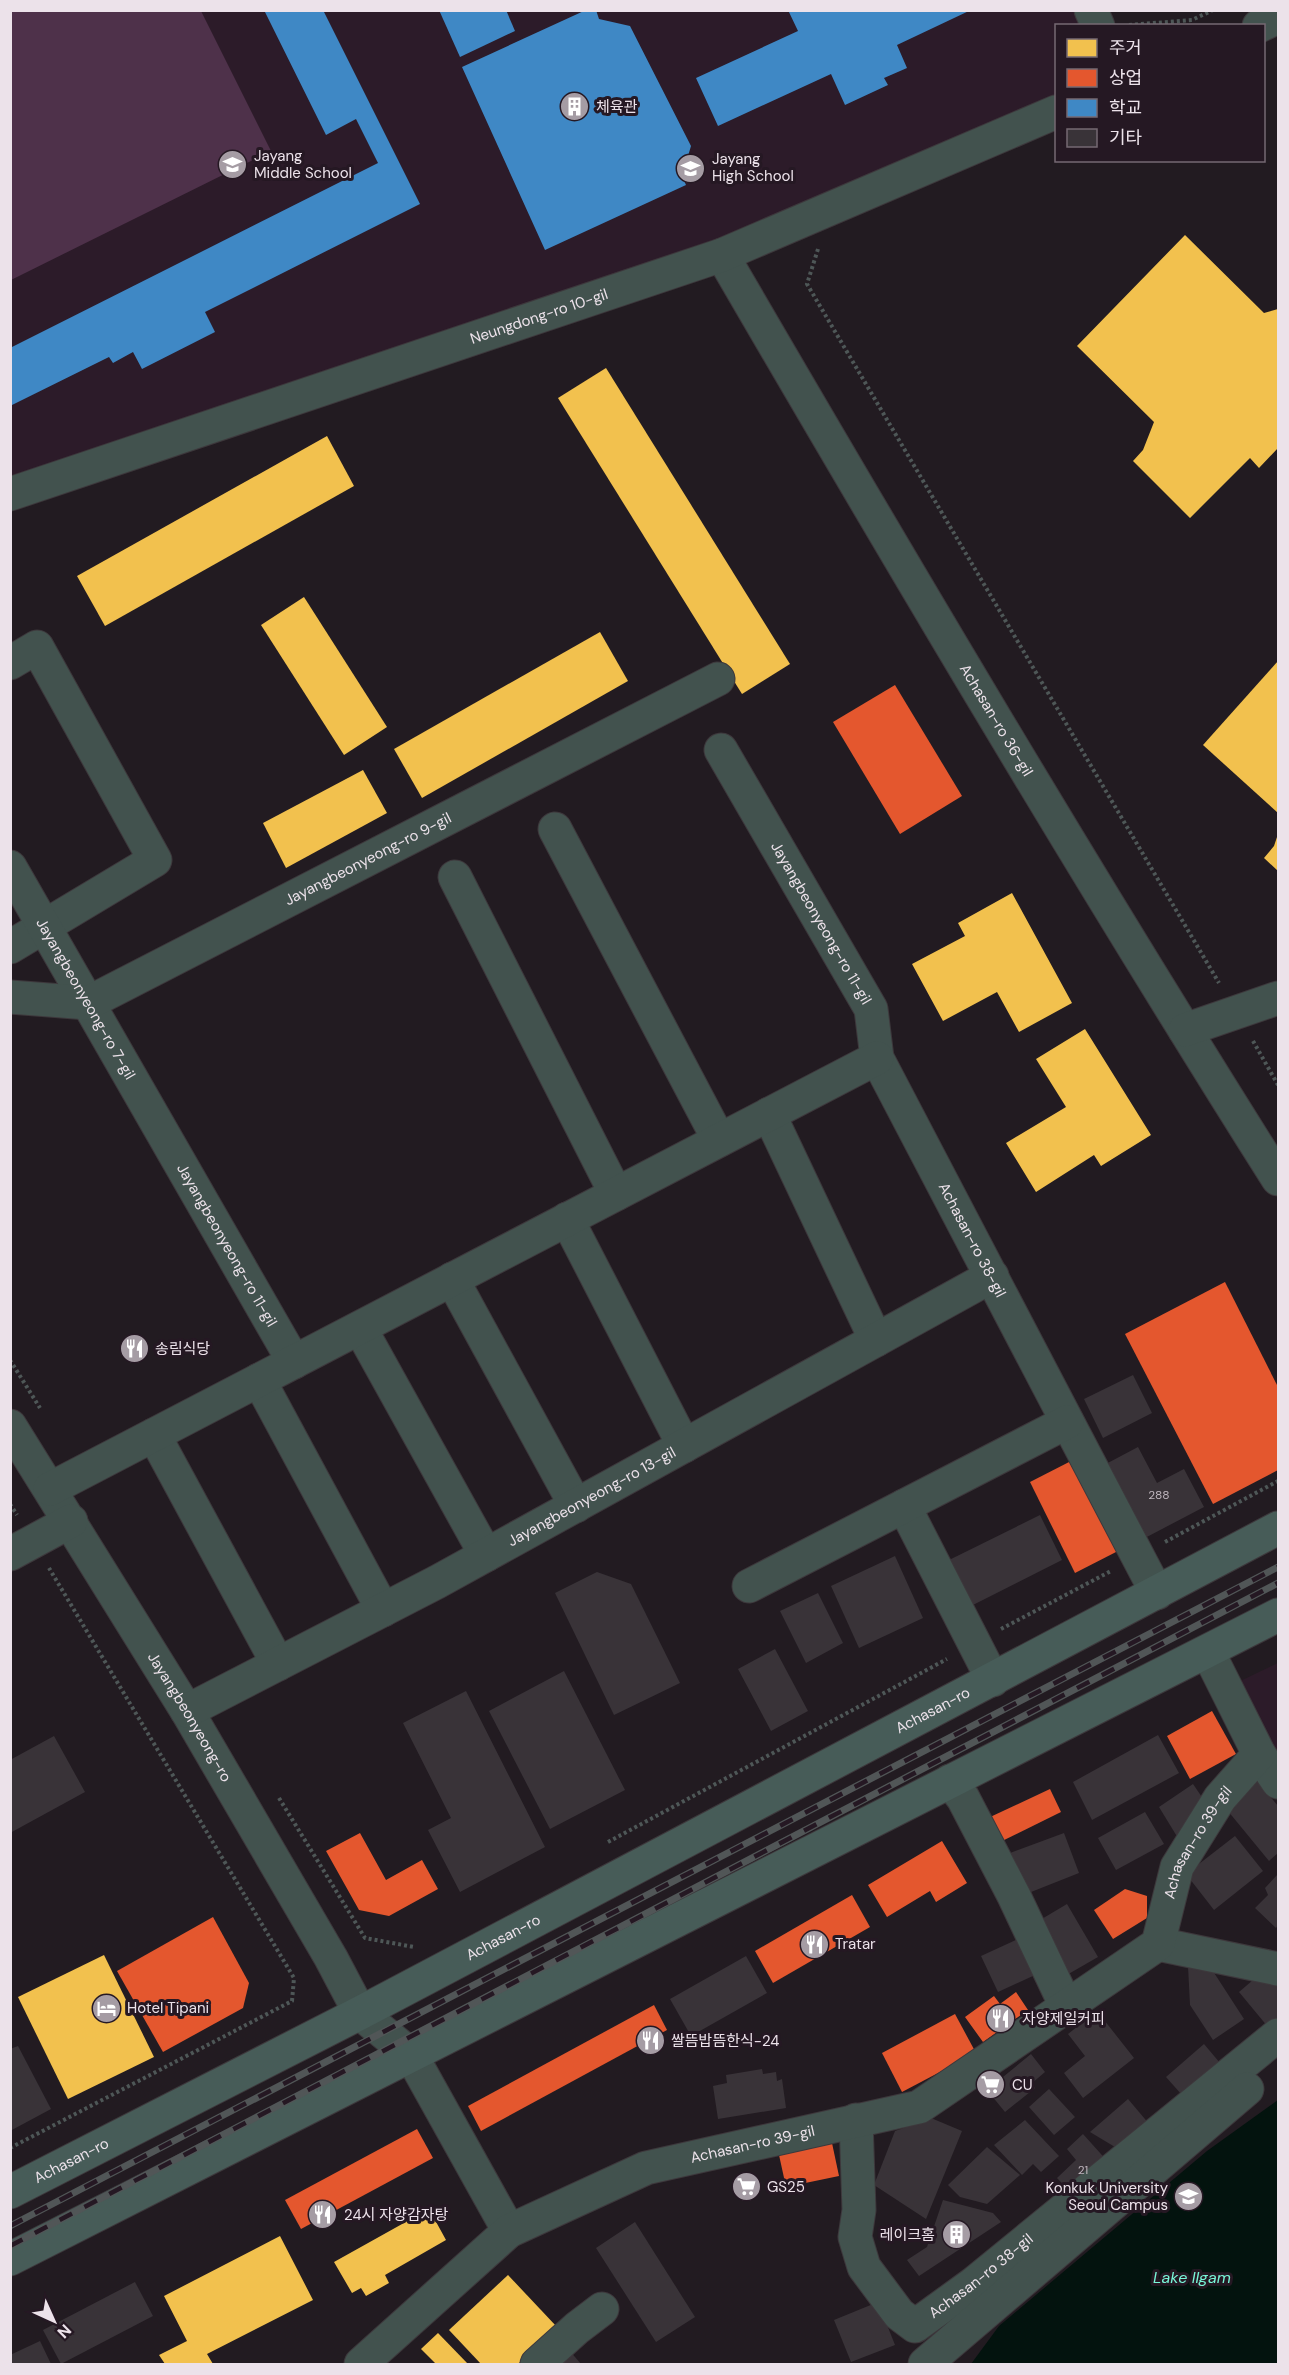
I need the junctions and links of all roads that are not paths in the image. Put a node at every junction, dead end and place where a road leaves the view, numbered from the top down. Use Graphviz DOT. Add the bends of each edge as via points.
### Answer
graph roads {
  1 [pos="1091,10"];
  2 [pos="1278,17"];
  3 [pos="1097,24"];
  4 [pos="1263,24"];
  5 [pos="1055,112"];
  6 [pos="722,255"];
  7 [pos="10,494"];
  8 [pos="10,663"];
  9 [pos="718,679"];
  10 [pos="721,750"];
  11 [pos="555,829"];
  12 [pos="10,867"];
  13 [pos="455,877"];
  14 [pos="44,926"];
  15 [pos="10,947"];
  16 [pos="10,997"];
  17 [pos="1278,998"];
  18 [pos="88,1003"];
  19 [pos="1185,1030"];
  20 [pos="877,1058"];
  21 [pos="769,1114"];
  22 [pos="160,1128"];
  23 [pos="719,1140"];
  24 [pos="1278,1179"];
  25 [pos="616,1194"];
  26 [pos="567,1219"];
  27 [pos="992,1275"];
  28 [pos="452,1279"];
  29 [pos="360,1328"];
  30 [pos="876,1340"];
  31 [pos="294,1362"];
  32 [pos="259,1380"];
  33 [pos="1067,1422"];
  34 [pos="10,1426"];
  35 [pos="154,1435"];
  36 [pos="684,1446"];
  37 [pos="50,1489"];
  38 [pos="576,1506"];
  39 [pos="904,1506"];
  40 [pos="71,1521"];
  41 [pos="1278,1528"];
  42 [pos="22,1548"];
  43 [pos="486,1555"];
  44 [pos="749,1586"];
  45 [pos="1157,1593"];
  46 [pos="383,1610"];
  47 [pos="1278,1615"];
  48 [pos="1208,1652"];
  49 [pos="278,1664"];
  50 [pos="993,1680"];
  51 [pos="187,1711"];
  52 [pos="1259,1754"];
  53 [pos="950,1781"];
  54 [pos="1278,1782"];
  55 [pos="1158,1944"];
  56 [pos="1278,1969"];
  57 [pos="1066,2006"];
  58 [pos="360,2013"];
  59 [pos="1278,2035"];
  60 [pos="411,2055"];
  61 [pos="1278,2062"];
  62 [pos="856,2120"];
  63 [pos="10,2192"];
  64 [pos="509,2231"];
  65 [pos="10,2259"];
  66 [pos="602,2309"];
  67 [pos="361,2364"];
  68 [pos="537,2364"];
  69 [pos="926,2364"];
  1 -- 3 [label="street"];
  2 -- 4 [label="street"];
  5 -- 6 [label="street, Neungdong-ro 10-gil"];
  6 -- 7 [label="street, Neungdong-ro 10-gil"];
  6 -- 19 [label="street, Achasan-ro 36-gil" via="957,658"];
  8 -- 14 [label="street" via="37,647 155,860"];
  9 -- 18 [label="street, Jayangbeonyeong-ro 9-gil"];
  10 -- 20 [label="street, Jayangbeonyeong-ro 11-gil" via="871,1009"];
  11 -- 23 [label="street"];
  12 -- 14 [label="street, Jayangbeonyeong-ro 7-gil"];
  13 -- 25 [label="street"];
  14 -- 15 [label="street"];
  14 -- 18 [label="street, Jayangbeonyeong-ro 7-gil"];
  16 -- 18 [label="street"];
  17 -- 19 [label="street"];
  18 -- 22 [label="street, Jayangbeonyeong-ro 7-gil"];
  19 -- 24 [label="street, Achasan-ro 36-gil"];
  20 -- 21 [label="street"];
  20 -- 27 [label="street, Achasan-ro 38-gil"];
  21 -- 23 [label="street"];
  21 -- 30 [label="street"];
  22 -- 31 [label="street, Jayangbeonyeong-ro 11-gil"];
  23 -- 25 [label="street"];
  25 -- 26 [label="street"];
  26 -- 28 [label="street"];
  26 -- 36 [label="street"];
  27 -- 30 [label="street, Jayangbeonyeong-ro 13-gil"];
  27 -- 33 [label="street, Achasan-ro 38-gil"];
  28 -- 29 [label="street"];
  28 -- 38 [label="street"];
  29 -- 31 [label="street"];
  29 -- 43 [label="street"];
  30 -- 36 [label="street, Jayangbeonyeong-ro 13-gil"];
  31 -- 32 [label="street"];
  32 -- 35 [label="street"];
  32 -- 46 [label="street"];
  33 -- 39 [label="street"];
  33 -- 45 [label="street, Achasan-ro 38-gil"];
  34 -- 37 [label="street, Jayangbeonyeong-ro"];
  35 -- 37 [label="street"];
  35 -- 49 [label="street"];
  36 -- 38 [label="street, Jayangbeonyeong-ro 13-gil"];
  37 -- 40 [label="street, Jayangbeonyeong-ro"];
  38 -- 43 [label="street, Jayangbeonyeong-ro 13-gil"];
  39 -- 44 [label="street"];
  39 -- 50 [label="street"];
  40 -- 42 [label="street"];
  40 -- 51 [label="street, Jayangbeonyeong-ro"];
  41 -- 45 [label="main road, Achasan-ro"];
  43 -- 46 [label="street, Jayangbeonyeong-ro 13-gil"];
  45 -- 50 [label="main road, Achasan-ro"];
  46 -- 49 [label="street, Jayangbeonyeong-ro 13-gil"];
  47 -- 48 [label="main road"];
  48 -- 52 [label="street"];
  48 -- 53 [label="main road"];
  49 -- 51 [label="street, Jayangbeonyeong-ro 13-gil"];
  50 -- 58 [label="main road, Achasan-ro"];
  51 -- 58 [label="street, Jayangbeonyeong-ro"];
  52 -- 54 [label="street"];
  52 -- 55 [label="street, Achasan-ro 39-gil" via="1220,1798 1177,1867"];
  53 -- 57 [label="street" via="963,1798 1014,1896"];
  53 -- 60 [label="main road"];
  55 -- 56 [label="street"];
  55 -- 57 [label="street, Achasan-ro 39-gil"];
  57 -- 62 [label="street, Achasan-ro 39-gil" via="918,2106"];
  58 -- 60 [label="street"];
  58 -- 63 [label="main road, Achasan-ro"];
  59 -- 62 [label="street, Achasan-ro 38-gil" via="973,2284 915,2326 899,2314 864,2267 855,2237 859,2210"];
  60 -- 64 [label="street"];
  60 -- 65 [label="main road"];
  61 -- 69 [label="street"];
  62 -- 64 [label="street, Achasan-ro 39-gil" via="646,2168"];
  64 -- 67 [label="street, Achasan-ro 39-gil"];
  66 -- 68 [label="street"];
}
